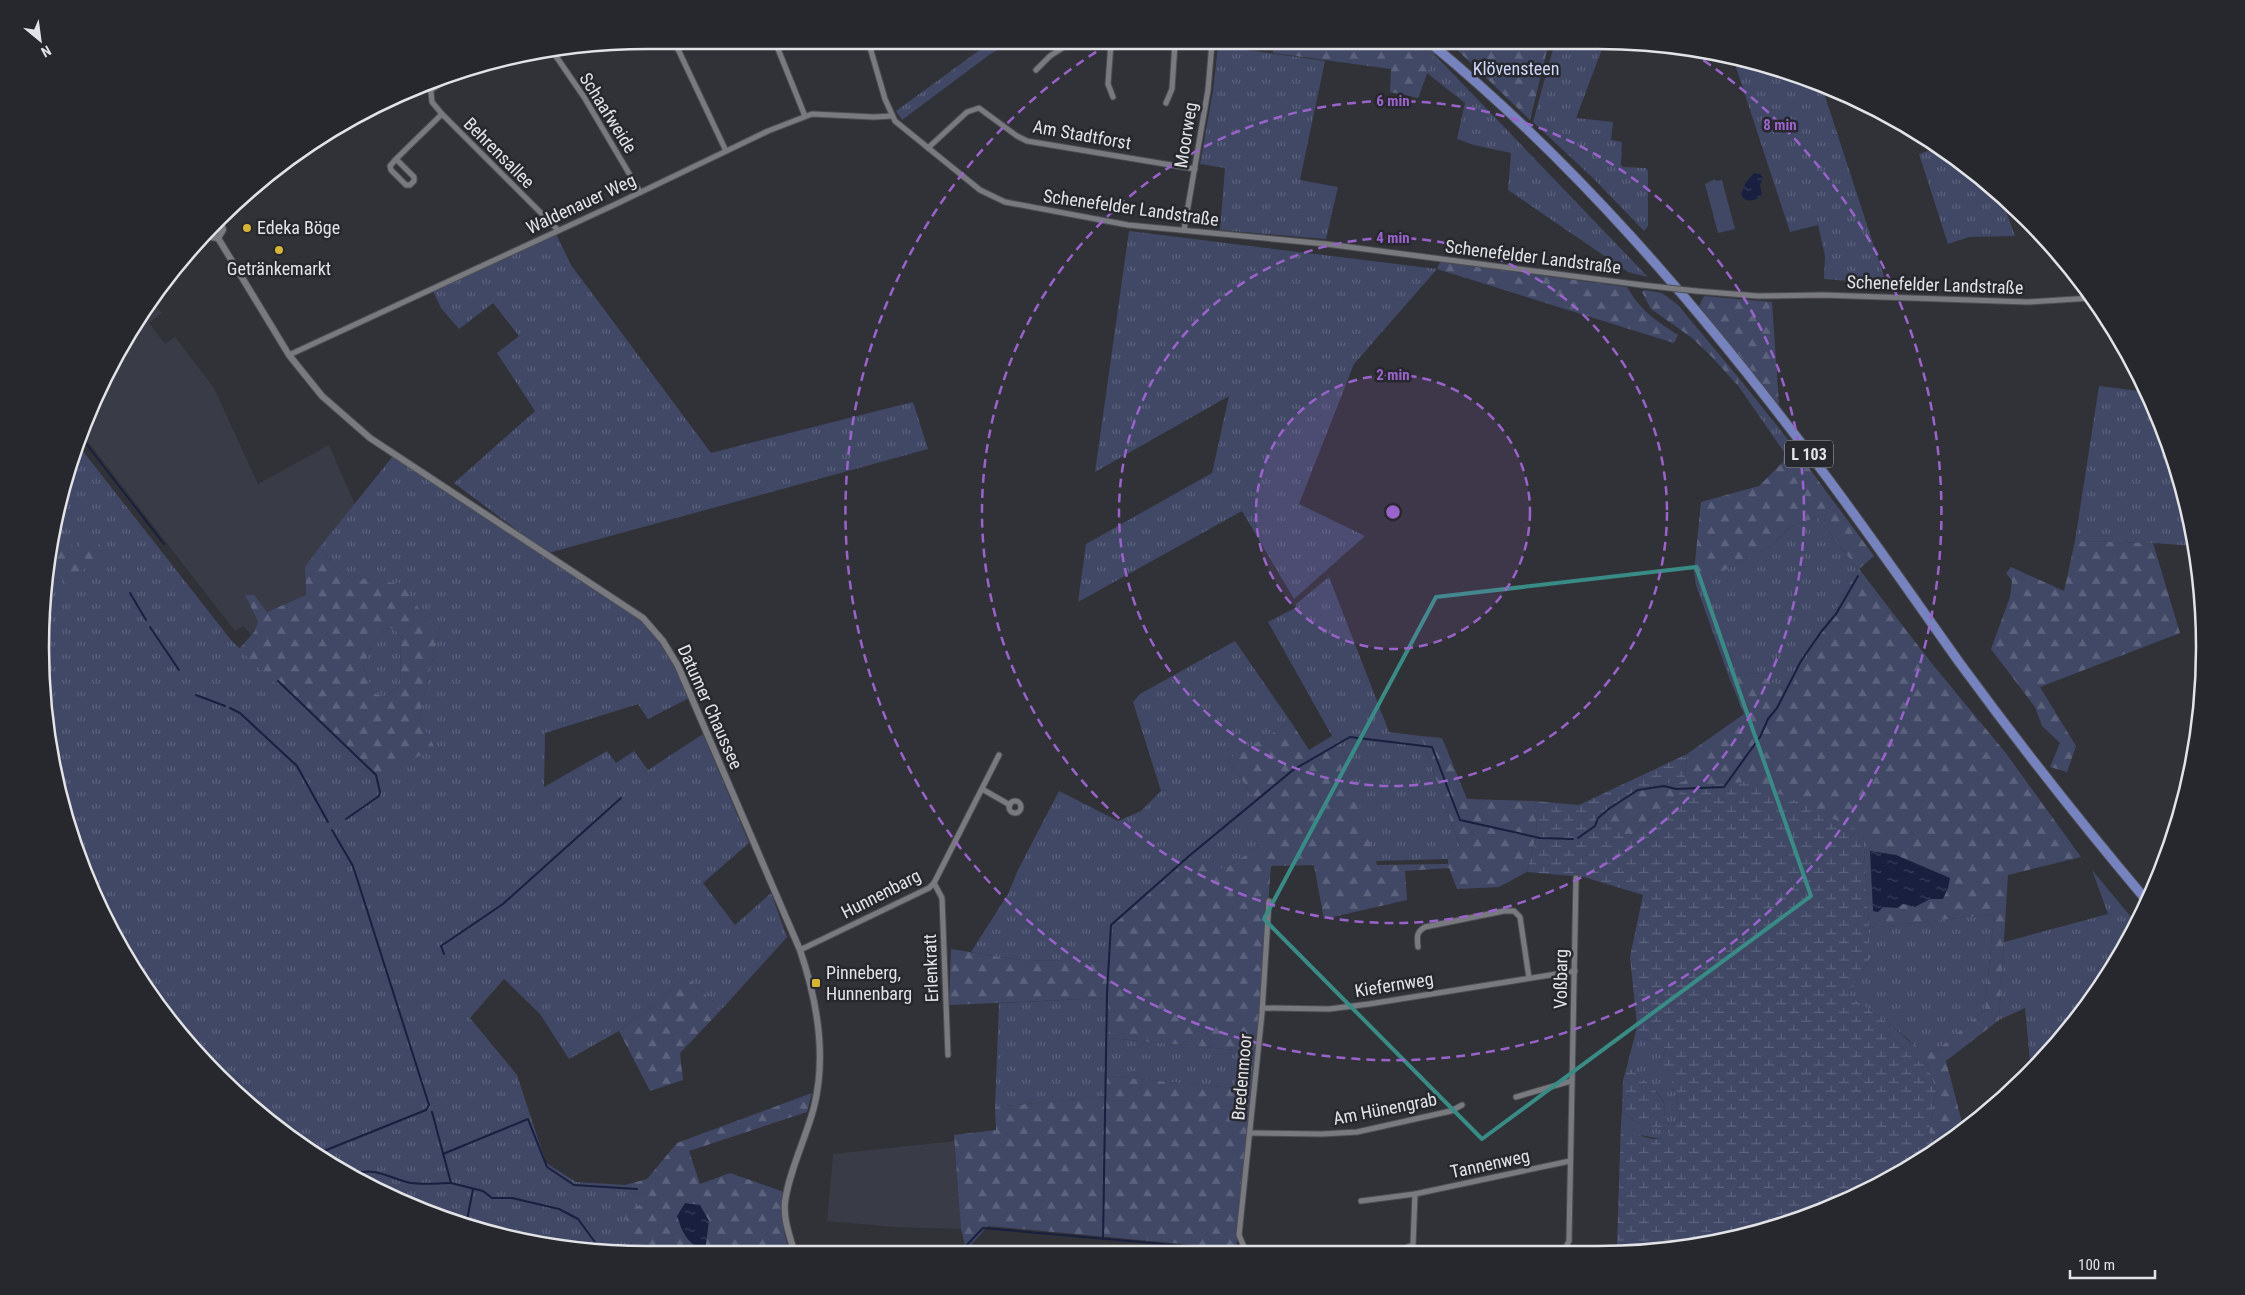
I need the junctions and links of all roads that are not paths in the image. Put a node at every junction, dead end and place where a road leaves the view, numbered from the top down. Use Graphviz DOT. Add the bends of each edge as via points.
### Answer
graph roads {
  1 [pos="678,49"];
  2 [pos="778,49"];
  3 [pos="870,49"];
  4 [pos="1061,49"];
  5 [pos="1111,49"];
  6 [pos="1175,49"];
  7 [pos="1211,49"];
  8 [pos="1437,49"];
  9 [pos="556,56"];
  10 [pos="1036,70"];
  11 [pos="431,90"];
  12 [pos="1113,98"];
  13 [pos="1166,103"];
  14 [pos="442,114"];
  15 [pos="805,116"];
  16 [pos="892,116"];
  17 [pos="928,148"];
  18 [pos="726,151"];
  19 [pos="396,159"];
  20 [pos="1195,169"];
  21 [pos="640,192"];
  22 [pos="221,227"];
  23 [pos="558,230"];
  24 [pos="1184,230"];
  25 [pos="212,237"];
  26 [pos="218,238"];
  27 [pos="2084,299"];
  28 [pos="289,355"];
  29 [pos="999,754"];
  30 [pos="982,789"];
  31 [pos="1010,805"];
  32 [pos="1576,878"];
  33 [pos="934,883"];
  34 [pos="2143,895"];
  35 [pos="1269,901"];
  36 [pos="1418,947"];
  37 [pos="800,950"];
  38 [pos="1575,971"];
  39 [pos="1529,978"];
  40 [pos="1262,1008"];
  41 [pos="948,1055"];
  42 [pos="1571,1081"];
  43 [pos="1516,1097"];
  44 [pos="1462,1105"];
  45 [pos="1251,1133"];
  46 [pos="1570,1161"];
  47 [pos="1415,1194"];
  48 [pos="1361,1201"];
  49 [pos="793,1246"];
  50 [pos="1244,1246"];
  51 [pos="1411,1246"];
  52 [pos="1566,1246"];
  1 -- 18 [label="street"];
  2 -- 15 [label="street"];
  3 -- 16 [label="street, Schenefelder Landstraße"];
  4 -- 10 [label="street"];
  5 -- 12 [label="street" via="1108,84"];
  6 -- 13 [label="street" via="1172,89"];
  7 -- 20 [label="street, Moorweg"];
  8 -- 34 [label="main road, L 103" via="1558,160 1685,300 1810,456 2041,770"];
  9 -- 21 [label="street, Schaafweide"];
  11 -- 14 [label="street, Behrensallee" via="432,102"];
  14 -- 19 [label="street"];
  14 -- 23 [label="street, Behrensallee"];
  15 -- 16 [label="street, Waldenauer Weg"];
  15 -- 18 [label="street, Waldenauer Weg"];
  16 -- 17 [label="street, Schenefelder Landstraße" via="899,126"];
  17 -- 20 [label="street, Am Stadtforst" via="967,112 979,108 1028,141"];
  17 -- 24 [label="street, Schenefelder Landstraße" via="980,190 1005,202 1128,225"];
  18 -- 21 [label="street, Waldenauer Weg"];
  19 -- 19 [label="street" via="390,166 391,170 410,185 414,177"];
  20 -- 24 [label="street, Moorweg"];
  21 -- 23 [label="street, Waldenauer Weg"];
  22 -- 26 [label="street" via="223,230"];
  23 -- 28 [label="street, Waldenauer Weg"];
  24 -- 27 [label="street, Schenefelder Landstraße, bridge" via="1758,296 2038,302"];
  25 -- 26 [label="street"];
  26 -- 28 [label="street, Datumer Chaussee"];
  28 -- 37 [label="street, Datumer Chaussee" via="314,388 370,438 643,618 664,641 678,666"];
  29 -- 30 [label="street, Hunnenbarg"];
  30 -- 31 [label="street"];
  30 -- 33 [label="street, Hunnenbarg"];
  32 -- 38 [label="street, Voßbarg"];
  33 -- 37 [label="street, Hunnenbarg"];
  33 -- 41 [label="street, Erlenkratt" via="942,898"];
  35 -- 40 [label="street, Bredenmoor"];
  36 -- 39 [label="street, Kiefernweg" via="1419,930 1425,927 1514,911 1520,917"];
  37 -- 49 [label="street, Datumer Chaussee" via="808,972 817,1019 820,1070 814,1107 785,1202"];
  38 -- 39 [label="street, Kiefernweg"];
  38 -- 42 [label="street, Voßbarg"];
  39 -- 40 [label="street, Kiefernweg" via="1340,1008"];
  40 -- 45 [label="street, Bredenmoor"];
  42 -- 43 [label="street"];
  42 -- 46 [label="street, Voßbarg"];
  44 -- 45 [label="street, Am Hünengrab" via="1451,1111 1357,1132"];
  45 -- 50 [label="street, Bredenmoor" via="1239,1235"];
  46 -- 47 [label="street, Tannenweg"];
  46 -- 52 [label="street, Voßbarg" via="1569,1241"];
  47 -- 48 [label="street, Tannenweg"];
  47 -- 51 [label="street" via="1414,1242"];
}
